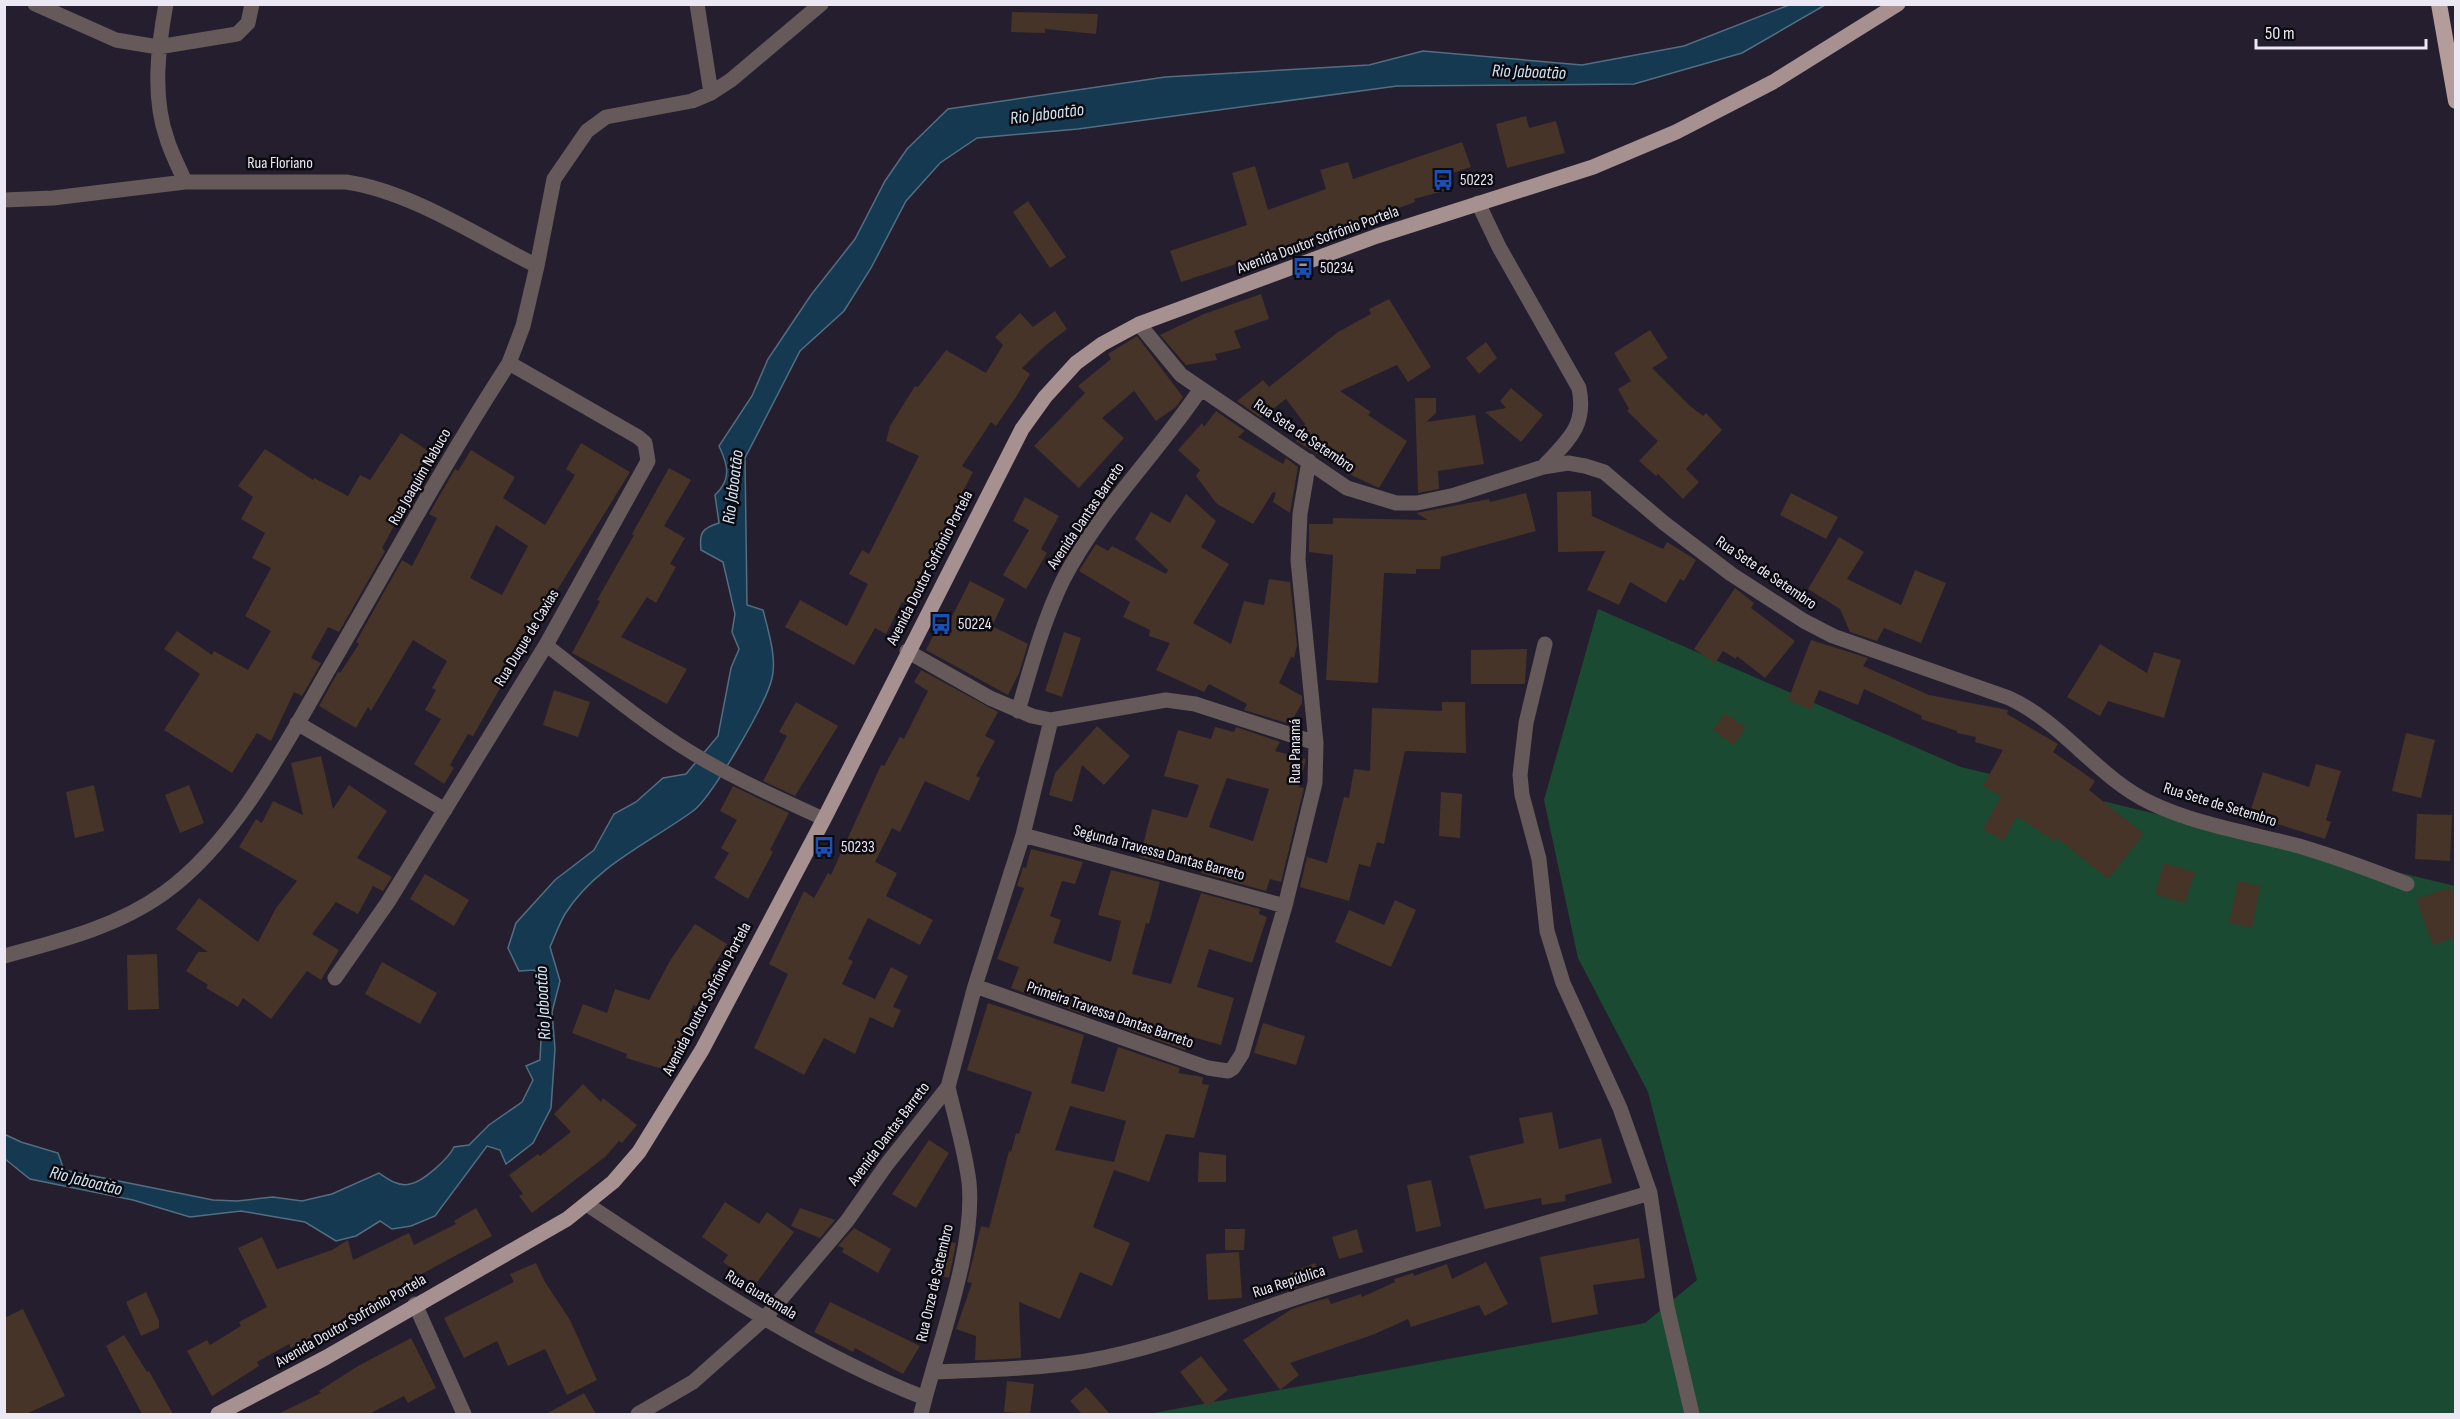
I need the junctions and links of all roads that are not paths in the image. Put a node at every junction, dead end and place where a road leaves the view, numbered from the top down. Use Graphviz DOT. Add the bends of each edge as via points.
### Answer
graph roads {
  1 [pos="35,4"];
  2 [pos="166,4"];
  3 [pos="252,4"];
  4 [pos="697,4"];
  5 [pos="821,4"];
  6 [pos="1898,4"];
  7 [pos="2439,4"];
  8 [pos="158,47"];
  9 [pos="711,93"];
  10 [pos="2456,101"];
  11 [pos="185,182"];
  12 [pos="4,200"];
  13 [pos="1478,203"];
  14 [pos="537,266"];
  15 [pos="1139,324"];
  16 [pos="509,363"];
  17 [pos="1200,390"];
  18 [pos="1309,460"];
  19 [pos="1543,467"];
  20 [pos="1545,644"];
  21 [pos="546,645"];
  22 [pos="908,651"];
  23 [pos="1018,711"];
  24 [pos="1051,720"];
  25 [pos="297,723"];
  26 [pos="1316,742"];
  27 [pos="444,810"];
  28 [pos="824,819"];
  29 [pos="1023,835"];
  30 [pos="2407,884"];
  31 [pos="1285,906"];
  32 [pos="4,956"];
  33 [pos="335,978"];
  34 [pos="975,986"];
  35 [pos="1233,1068"];
  36 [pos="948,1087"];
  37 [pos="1650,1193"];
  38 [pos="588,1204"];
  39 [pos="415,1304"];
  40 [pos="764,1319"];
  41 [pos="933,1372"];
  42 [pos="925,1398"];
  43 [pos="218,1414"];
  44 [pos="464,1414"];
  45 [pos="638,1414"];
  46 [pos="921,1414"];
  47 [pos="1692,1414"];
  1 -- 8 [label="street" via="116,40"];
  2 -- 8 [label="street"];
  3 -- 8 [label="street" via="248,23 237,34"];
  4 -- 9 [label="street"];
  5 -- 9 [label="street, Rua Joaquim Nabuco" via="731,81"];
  6 -- 13 [label="main road, Avenida Doutor Sofrônio Portela" via="1773,82 1676,132 1593,166"];
  7 -- 10 [label="highway"];
  8 -- 11 [label="street" via="166,138"];
  9 -- 14 [label="street, Rua Joaquim Nabuco" via="692,101 606,117 587,131 554,179"];
  11 -- 12 [label="street, Rua Floriano"];
  11 -- 14 [label="street, Rua Floriano" via="299,181 372,186 398,195"];
  13 -- 15 [label="main road, Avenida Doutor Sofrônio Portela"];
  13 -- 19 [label="street" via="1579,388 1582,405 1574,434"];
  14 -- 16 [label="street, Rua Joaquim Nabuco" via="523,326"];
  15 -- 17 [label="street, Rua Sete de Setembro" via="1172,367"];
  15 -- 22 [label="main road, Avenida Doutor Sofrônio Portela" via="1076,363 1039,405"];
  16 -- 21 [label="street, Rua Duque de Caxias" via="638,437 649,455 645,471"];
  16 -- 25 [label="street, Rua Joaquim Nabuco"];
  17 -- 18 [label="street, Rua Sete de Setembro"];
  17 -- 23 [label="street, Avenida Dantas Barreto" via="1119,492 1064,579 1050,610"];
  18 -- 19 [label="street, Rua Sete de Setembro" via="1347,488 1396,503 1455,495"];
  18 -- 26 [label="street, Rua Panamá" via="1300,514 1298,560"];
  19 -- 30 [label="street, Rua Sete de Setembro" via="1568,463 1604,472 1731,574 1804,621 1833,636 2032,709 2150,803 2343,859"];
  20 -- 37 [label="street" via="1526,723 1520,775 1539,859 1547,931 1563,983 1620,1108"];
  21 -- 27 [label="street, Rua Duque de Caxias"];
  21 -- 28 [label="lane" via="691,752"];
  22 -- 23 [label="street"];
  22 -- 28 [label="main road, Avenida Doutor Sofrônio Portela"];
  23 -- 24 [label="street"];
  24 -- 26 [label="street" via="1166,700 1195,704"];
  24 -- 29 [label="street, Avenida Dantas Barreto"];
  25 -- 27 [label="street"];
  25 -- 32 [label="street, Rua Joaquim Nabuco" via="234,822 195,867 164,894 96,929"];
  26 -- 31 [label="street, Rua Panamá" via="1315,783"];
  27 -- 33 [label="street, Rua Duque de Caxias" via="388,902"];
  28 -- 38 [label="main road, Avenida Doutor Sofrônio Portela" via="665,1113 639,1152"];
  29 -- 31 [label="street, Segunda Travessa Dantas Barreto"];
  29 -- 34 [label="street, Avenida Dantas Barreto"];
  31 -- 35 [label="street, Rua Panamá" via="1242,1054"];
  34 -- 35 [label="street, Primeira Travessa Dantas Barreto" via="1208,1068"];
  34 -- 36 [label="street, Avenida Dantas Barreto"];
  36 -- 40 [label="street, Avenida Dantas Barreto" via="847,1221"];
  36 -- 41 [label="street, Rua Onze de Setembro" via="969,1181 969,1206 964,1247"];
  37 -- 41 [label="street, Rua República" via="1316,1291 1133,1350 1075,1362"];
  37 -- 47 [label="street" via="1667,1307"];
  38 -- 39 [label="main road, Avenida Doutor Sofrônio Portela"];
  38 -- 40 [label="street, Rua Guatemala"];
  39 -- 43 [label="main road, Avenida Doutor Sofrônio Portela" via="325,1358"];
  39 -- 44 [label="street"];
  40 -- 42 [label="street, Rua Guatemala" via="836,1360"];
  40 -- 45 [label="street, Avenida Dantas Barreto" via="693,1382"];
  41 -- 42 [label="street, Rua Onze de Setembro"];
  42 -- 46 [label="street, Rua Onze de Setembro"];
}
